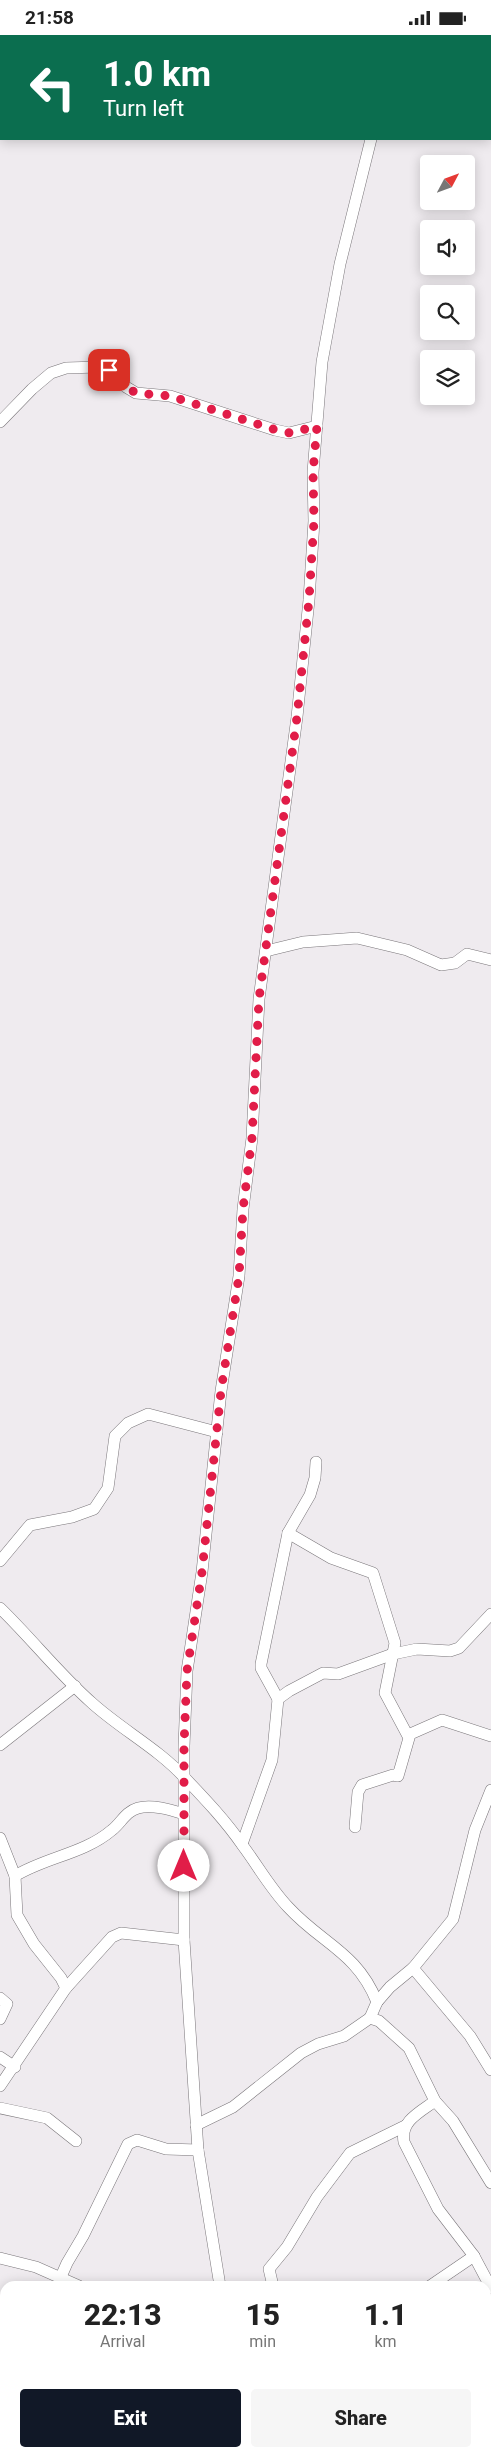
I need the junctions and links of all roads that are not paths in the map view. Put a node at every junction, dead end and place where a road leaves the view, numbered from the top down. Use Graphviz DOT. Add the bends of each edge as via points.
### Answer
graph roads {
  1 [pos="372,140"];
  2 [pos="0,422"];
  3 [pos="317,426"];
  4 [pos="266,951"];
  5 [pos="491,960"];
  6 [pos="217,1432"];
  7 [pos="316,1461"];
  8 [pos="288,1533"];
  9 [pos="0,1561"];
  10 [pos="0,1608"];
  11 [pos="491,1614"];
  12 [pos="394,1654"];
  13 [pos="75,1686"];
  14 [pos="278,1699"];
  15 [pos="408,1735"];
  16 [pos="491,1736"];
  17 [pos="0,1745"];
  18 [pos="184,1777"];
  19 [pos="491,1791"];
  20 [pos="184,1814"];
  21 [pos="481,1814"];
  22 [pos="491,1822"];
  23 [pos="355,1827"];
  24 [pos="0,1838"];
  25 [pos="242,1844"];
  26 [pos="15,1876"];
  27 [pos="184,1940"];
  28 [pos="413,1968"];
  29 [pos="66,1988"];
  30 [pos="0,1998"];
  31 [pos="377,2001"];
  32 [pos="370,2018"];
  33 [pos="0,2019"];
  34 [pos="0,2057"];
  35 [pos="15,2067"];
  36 [pos="491,2070"];
  37 [pos="0,2086"];
  38 [pos="435,2101"];
  39 [pos="0,2107"];
  40 [pos="196,2125"];
  41 [pos="405,2126"];
  42 [pos="76,2141"];
  43 [pos="198,2150"];
  44 [pos="491,2183"];
  45 [pos="474,2256"];
  46 [pos="0,2258"];
  47 [pos="59,2281"];
  48 [pos="61,2281"];
  49 [pos="219,2281"];
  50 [pos="272,2281"];
  51 [pos="437,2281"];
  52 [pos="487,2281"];
  1 -- 3 [label="street" via="340,264 323,353"];
  2 -- 3 [label="street" via="51,373 66,368 98,367 109,370 136,393 170,396 290,433"];
  3 -- 4 [label="street" via="309,600"];
  4 -- 5 [label="street" via="303,942 357,938 407,950 441,965 455,963 467,954"];
  4 -- 6 [label="street" via="259,999 252,1138 239,1276"];
  6 -- 9 [label="street" via="148,1414 128,1423 115,1436 108,1488 94,1509 30,1525"];
  6 -- 18 [label="street" via="202,1572 187,1671"];
  7 -- 8 [label="street" via="310,1495"];
  8 -- 12 [label="street" via="331,1558 373,1573 392,1634"];
  8 -- 14 [label="street" via="261,1668"];
  10 -- 13 [label="street"];
  11 -- 12 [label="street" via="459,1648 450,1651 417,1649"];
  12 -- 14 [label="street" via="338,1674 323,1673"];
  12 -- 15 [label="street" via="385,1693"];
  13 -- 17 [label="street"];
  13 -- 18 [label="street" via="109,1717 162,1755"];
  14 -- 25 [label="street" via="272,1760"];
  15 -- 16 [label="street" via="442,1720"];
  15 -- 23 [label="street" via="398,1776 362,1785 358,1792"];
  18 -- 20 [label="street"];
  18 -- 25 [label="street"];
  19 -- 21 [label="street"];
  20 -- 26 [label="street" via="139,1807 122,1816 113,1829 73,1853 49,1859"];
  20 -- 27 [label="street"];
  21 -- 22 [label="street"];
  21 -- 28 [label="street" via="453,1919"];
  24 -- 26 [label="street"];
  25 -- 31 [label="street" via="286,1906 304,1925 360,1969"];
  26 -- 29 [label="street" via="17,1915"];
  27 -- 29 [label="street" via="121,1933 108,1941"];
  27 -- 40 [label="street"];
  28 -- 31 [label="street"];
  28 -- 36 [label="street" via="470,2037"];
  29 -- 35 [label="street"];
  30 -- 33 [label="street" via="7,2004"];
  31 -- 32 [label="street"];
  32 -- 38 [label="street" via="379,2021 409,2048"];
  32 -- 40 [label="street" via="344,2037 318,2044 301,2053 232,2107"];
  34 -- 35 [label="street"];
  35 -- 37 [label="street"];
  38 -- 41 [label="street"];
  38 -- 44 [label="street" via="453,2121"];
  39 -- 42 [label="street" via="47,2118"];
  40 -- 43 [label="street"];
  41 -- 45 [label="street" via="404,2142 438,2209"];
  41 -- 50 [label="street" via="350,2153 270,2269"];
  43 -- 48 [label="street" via="166,2149 137,2140 128,2144"];
  43 -- 49 [label="street"];
  45 -- 51 [label="street"];
  45 -- 52 [label="street"];
  46 -- 47 [label="street" via="36,2267"];
}
